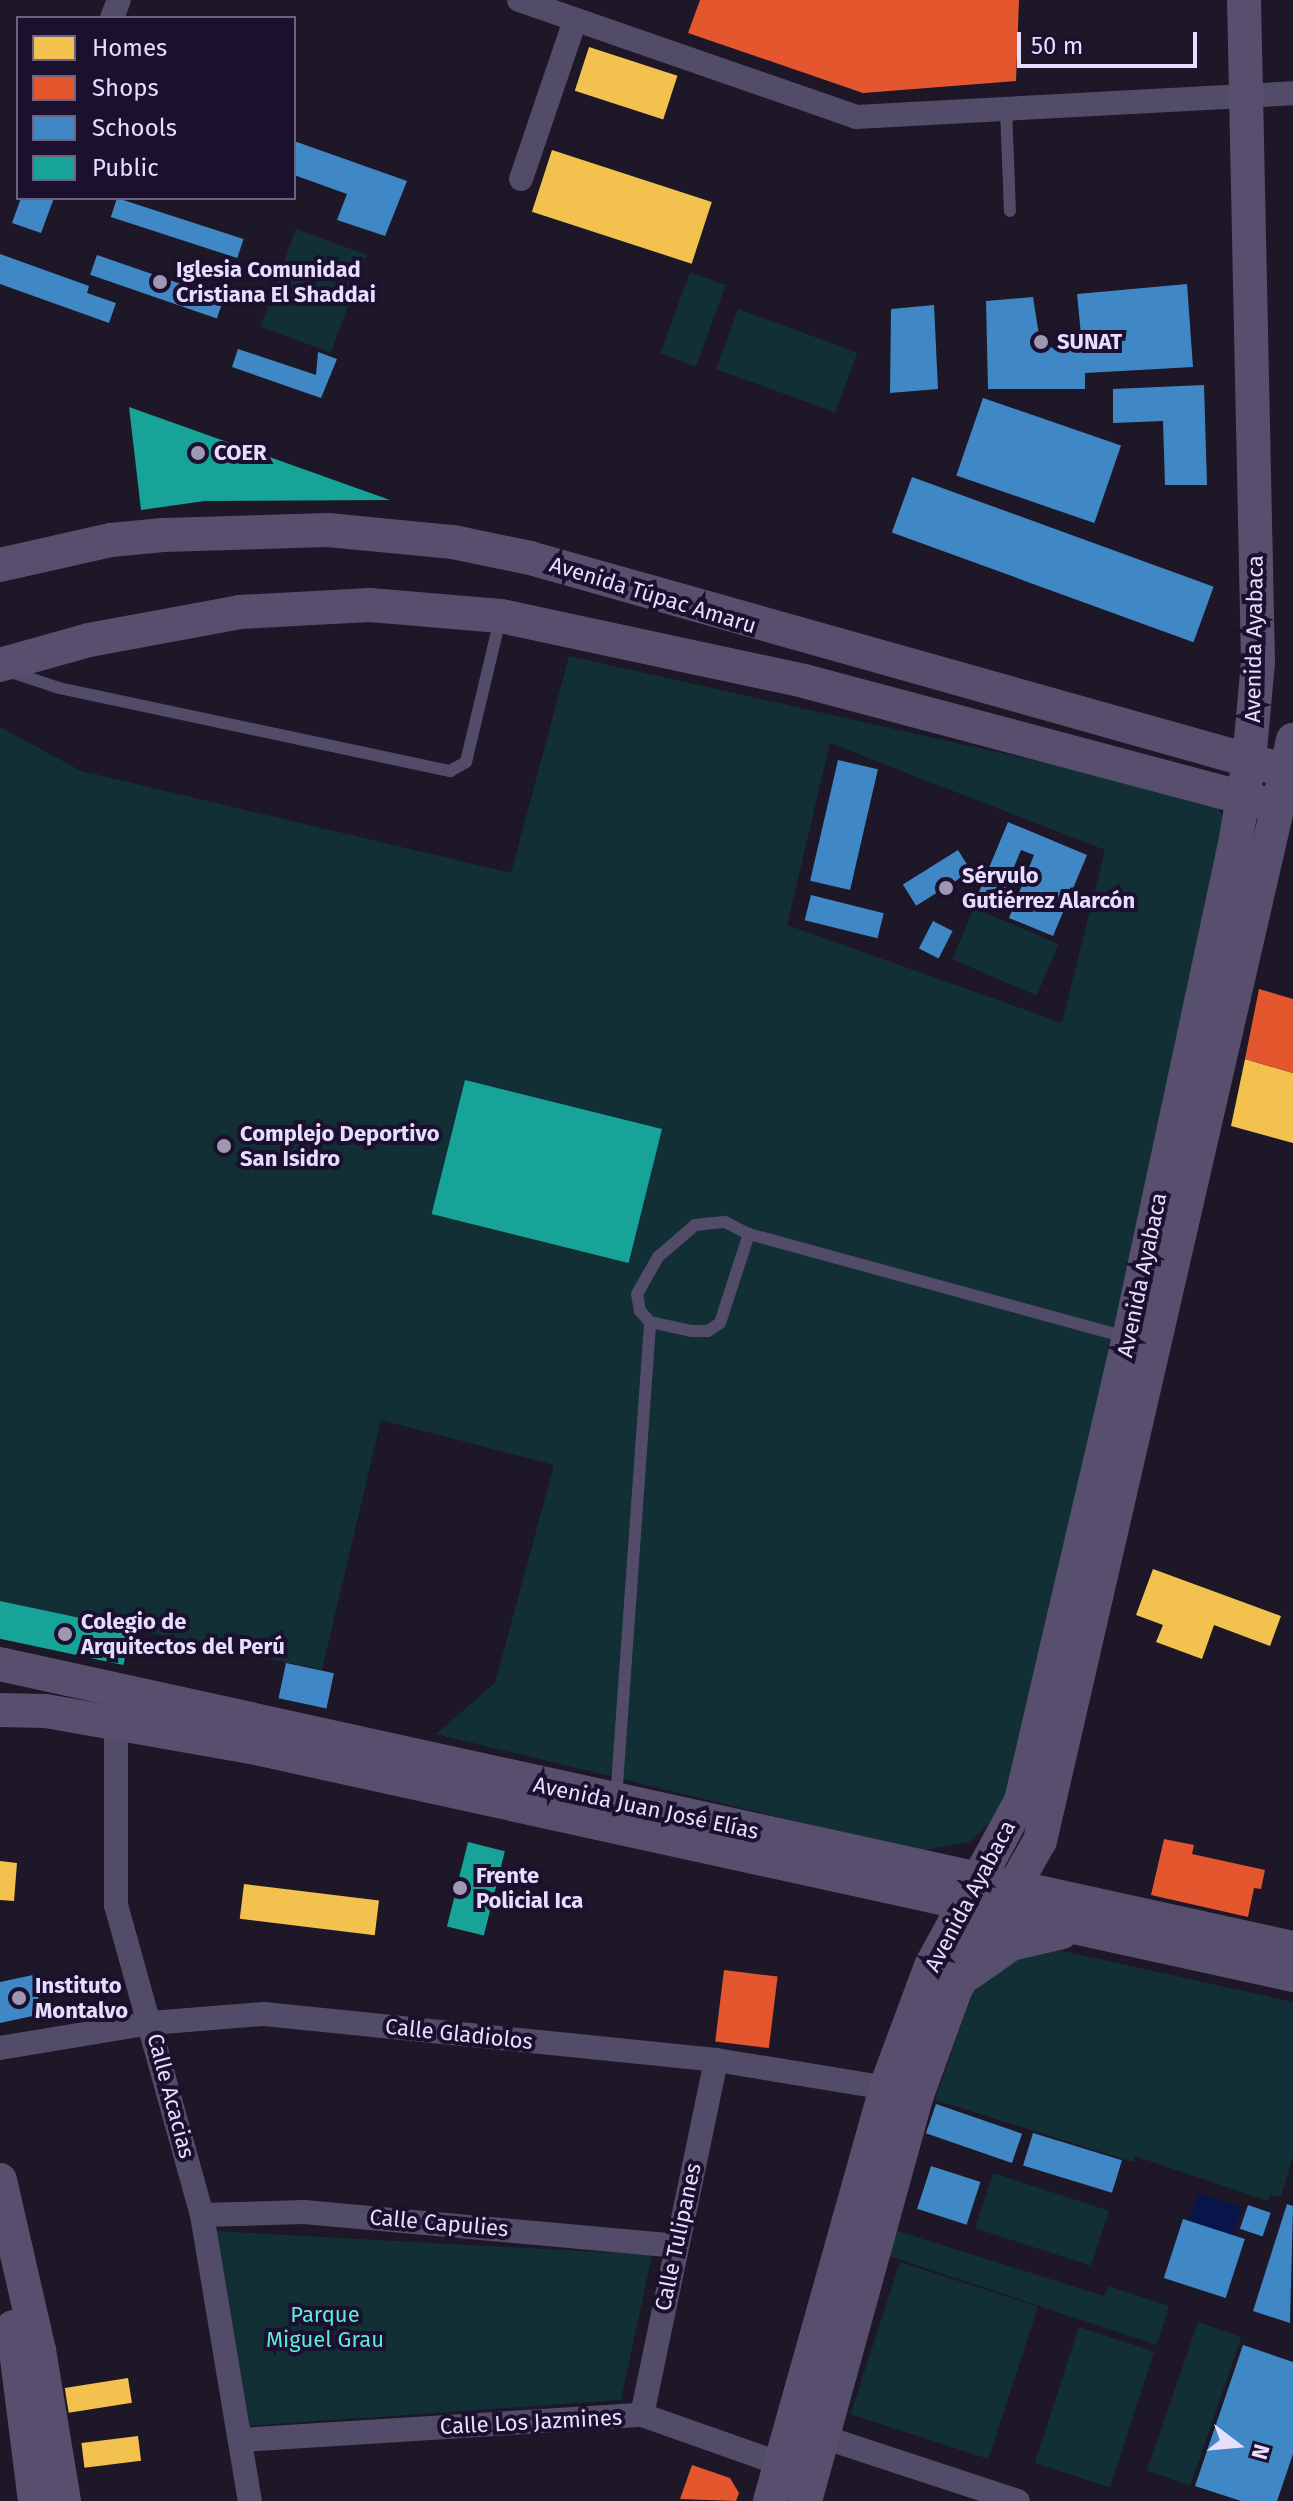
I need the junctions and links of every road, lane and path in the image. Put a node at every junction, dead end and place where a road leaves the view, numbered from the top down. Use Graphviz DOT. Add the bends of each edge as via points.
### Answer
graph roads {
  1 [pos="519,0"];
  2 [pos="1244,0"];
  3 [pos="575,20"];
  4 [pos="1293,93"];
  5 [pos="1247,96"];
  6 [pos="1006,108"];
  7 [pos="521,179"];
  8 [pos="1010,211"];
  9 [pos="0,565"];
  10 [pos="501,616"];
  11 [pos="814,642"];
  12 [pos="0,667"];
  13 [pos="804,681"];
  14 [pos="1249,761"];
  15 [pos="1290,761"];
  16 [pos="1271,805"];
  17 [pos="749,1234"];
  18 [pos="650,1322"];
  19 [pos="1142,1341"];
  20 [pos="0,1664"];
  21 [pos="120,1708"];
  22 [pos="0,1710"];
  23 [pos="1021,1801"];
  24 [pos="615,1802"];
  25 [pos="1040,1841"];
  26 [pos="913,1865"];
  27 [pos="883,1888"];
  28 [pos="971,1892"];
  29 [pos="1006,1900"];
  30 [pos="1089,1918"];
  31 [pos="1293,1948"];
  32 [pos="1293,1975"];
  33 [pos="943,1977"];
  34 [pos="151,2023"];
  35 [pos="0,2048"];
  36 [pos="716,2060"];
  37 [pos="901,2091"];
  38 [pos="0,2180"];
  39 [pos="202,2215"];
  40 [pos="675,2246"];
  41 [pos="0,2272"];
  42 [pos="6,2315"];
  43 [pos="642,2415"];
  44 [pos="809,2433"];
  45 [pos="240,2440"];
  46 [pos="800,2480"];
  47 [pos="978,2495"];
  48 [pos="35,2501"];
  49 [pos="64,2501"];
  50 [pos="250,2501"];
  51 [pos="770,2501"];
  52 [pos="1018,2501"];
  1 -- 3 [label="street"];
  2 -- 5 [label="street, Avenida Ayabaca"];
  3 -- 6 [label="street" via="856,117"];
  3 -- 7 [label="street"];
  4 -- 5 [label="street"];
  5 -- 6 [label="street"];
  5 -- 14 [label="street, Avenida Ayabaca" via="1258,662"];
  6 -- 8 [label="lane"];
  9 -- 11 [label="street, Avenida Túpac Amaru" via="111,540 163,535 328,530 394,534 530,558"];
  10 -- 12 [label="street, Avenida Túpac Amaru" via="370,605 240,612 89,640"];
  10 -- 12 [label="lane" via="466,762 459,770 59,688"];
  10 -- 13 [label="street, Avenida Túpac Amaru"];
  11 -- 13 [label="street"];
  11 -- 14 [label="street, Avenida Túpac Amaru"];
  13 -- 16 [label="street, Avenida Túpac Amaru"];
  14 -- 15 [label="street, Avenida Túpac Amaru"];
  14 -- 16 [label="street, Avenida Ayabaca"];
  15 -- 16 [label="street, Avenida Ayabaca"];
  16 -- 19 [label="street, Avenida Ayabaca"];
  17 -- 18 [label="lane" via="720,1323 708,1331 692,1331"];
  17 -- 18 [label="lane" via="739,1226 710,1221 678,1236 645,1274 637,1294 640,1311"];
  17 -- 19 [label="lane"];
  18 -- 24 [label="lane"];
  19 -- 23 [label="street, Avenida Ayabaca"];
  19 -- 25 [label="street, Avenida Ayabaca"];
  20 -- 21 [label="street, Avenida Juan José Elías"];
  21 -- 22 [label="street, Avenida Juan José Elías"];
  21 -- 24 [label="street, Avenida Juan José Elías"];
  21 -- 27 [label="street, Avenida Juan José Elías" via="251,1747"];
  21 -- 34 [label="street, Calle Acacias" via="116,1905"];
  23 -- 26 [label="street" via="980,1850 943,1864"];
  23 -- 28 [label="street, Avenida Ayabaca"];
  24 -- 26 [label="street, Avenida Juan José Elías"];
  25 -- 29 [label="street, Avenida Ayabaca"];
  25 -- 30 [label="street" via="1060,1886"];
  26 -- 28 [label="street, Avenida Juan José Elías"];
  27 -- 28 [label="street, Avenida Juan José Elías"];
  27 -- 33 [label="street" via="904,1901 924,1927"];
  28 -- 29 [label="street, Avenida Juan José Elías"];
  28 -- 33 [label="street, Avenida Ayabaca"];
  29 -- 30 [label="street, Avenida Juan José Elías"];
  29 -- 33 [label="street, Avenida Ayabaca"];
  30 -- 31 [label="street, Avenida Juan José Elías"];
  30 -- 32 [label="street, Avenida Juan José Elías"];
  30 -- 33 [label="street" via="1011,1944"];
  33 -- 37 [label="street, Avenida Ayabaca"];
  34 -- 35 [label="street, Calle Gladiolos"];
  34 -- 36 [label="street, Calle Gladiolos" via="264,2014"];
  34 -- 39 [label="street, Calle Acacias"];
  36 -- 37 [label="street, Calle Gladiolos"];
  36 -- 40 [label="street, Calle Tulipanes"];
  37 -- 44 [label="street, Avenida Ayabaca"];
  38 -- 49 [label="street" via="39,2350"];
  39 -- 40 [label="street, Calle Capulies" via="335,2214"];
  39 -- 45 [label="street, Calle Acacias"];
  40 -- 43 [label="street, Calle Tulipanes"];
  41 -- 42 [label="street"];
  42 -- 48 [label="street"];
  43 -- 45 [label="street, Calle Los Jazmines"];
  43 -- 46 [label="street, Calle Los Jazmines"];
  44 -- 46 [label="street, Avenida Ayabaca"];
  44 -- 47 [label="street"];
  45 -- 50 [label="street, Calle Acacias"];
  46 -- 51 [label="street, Avenida Ayabaca"];
  47 -- 52 [label="street"];
}
